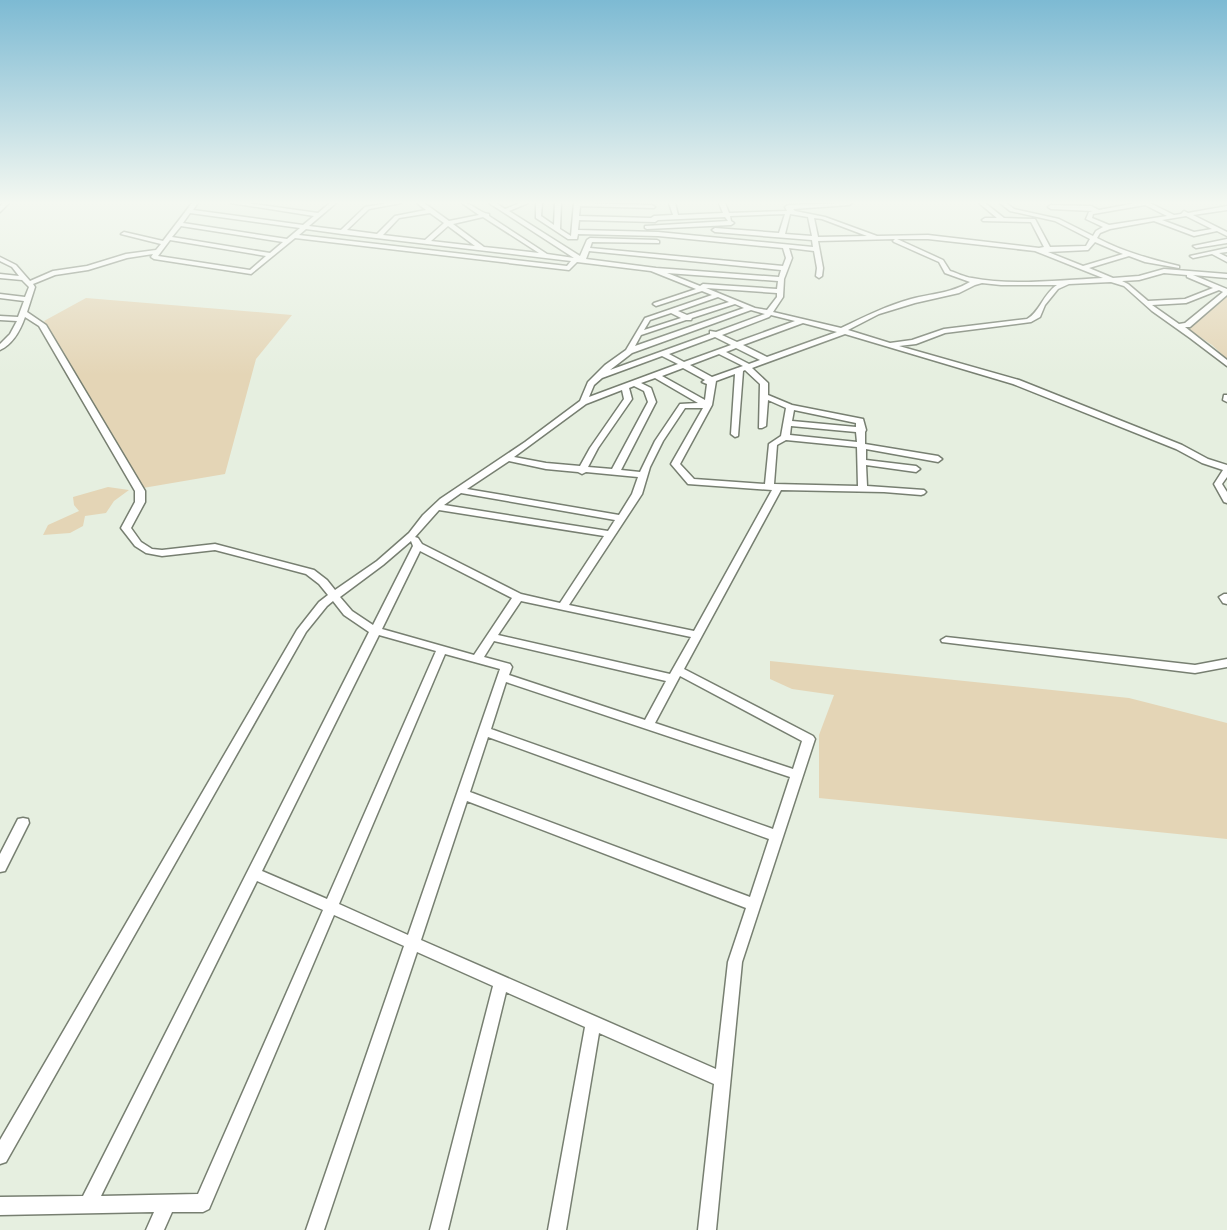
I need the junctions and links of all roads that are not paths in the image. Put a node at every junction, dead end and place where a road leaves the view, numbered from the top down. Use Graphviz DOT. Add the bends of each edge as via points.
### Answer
graph roads {
  1 [pos="3,260"];
  2 [pos="112,260"];
  3 [pos="176,260"];
  4 [pos="265,260"];
  5 [pos="504,260"];
  6 [pos="579,260"];
  7 [pos="582,260"];
  8 [pos="657,260"];
  9 [pos="696,260"];
  10 [pos="788,260"];
  11 [pos="818,260"];
  12 [pos="940,260"];
  13 [pos="1063,260"];
  14 [pos="1108,260"];
  15 [pos="1142,260"];
  16 [pos="1148,260"];
  17 [pos="604,263"];
  18 [pos="784,268"];
  19 [pos="1081,268"];
  20 [pos="658,270"];
  21 [pos="1184,273"];
  22 [pos="1194,274"];
  23 [pos="1150,275"];
  24 [pos="0,276"];
  25 [pos="819,276"];
  26 [pos="1227,276"];
  27 [pos="780,279"];
  28 [pos="1111,279"];
  29 [pos="28,281"];
  30 [pos="983,282"];
  31 [pos="1068,282"];
  32 [pos="698,287"];
  33 [pos="1219,288"];
  34 [pos="780,291"];
  35 [pos="1227,291"];
  36 [pos="718,295"];
  37 [pos="0,296"];
  38 [pos="27,299"];
  39 [pos="735,302"];
  40 [pos="1147,303"];
  41 [pos="656,304"];
  42 [pos="751,308"];
  43 [pos="672,311"];
  44 [pos="769,312"];
  45 [pos="22,316"];
  46 [pos="0,318"];
  47 [pos="686,318"];
  48 [pos="802,321"];
  49 [pos="702,326"];
  50 [pos="1178,326"];
  51 [pos="843,331"];
  52 [pos="638,334"];
  53 [pos="715,334"];
  54 [pos="0,340"];
  55 [pos="9,341"];
  56 [pos="737,345"];
  57 [pos="888,345"];
  58 [pos="0,348"];
  59 [pos="629,351"];
  60 [pos="719,351"];
  61 [pos="662,353"];
  62 [pos="766,360"];
  63 [pos="1227,364"];
  64 [pos="683,365"];
  65 [pos="745,368"];
  66 [pos="655,375"];
  67 [pos="599,376"];
  68 [pos="709,381"];
  69 [pos="630,385"];
  70 [pos="764,396"];
  71 [pos="583,402"];
  72 [pos="708,405"];
  73 [pos="790,407"];
  74 [pos="788,423"];
  75 [pos="762,426"];
  76 [pos="862,430"];
  77 [pos="735,434"];
  78 [pos="785,437"];
  79 [pos="861,445"];
  80 [pos="507,458"];
  81 [pos="938,459"];
  82 [pos="862,462"];
  83 [pos="916,468"];
  84 [pos="1227,469"];
  85 [pos="582,471"];
  86 [pos="616,471"];
  87 [pos="644,475"];
  88 [pos="773,487"];
  89 [pos="863,489"];
  90 [pos="459,490"];
  91 [pos="921,492"];
  92 [pos="1227,501"];
  93 [pos="437,507"];
  94 [pos="621,518"];
  95 [pos="610,534"];
  96 [pos="415,541"];
  97 [pos="332,596"];
  98 [pos="518,597"];
  99 [pos="1227,597"];
  100 [pos="1227,602"];
  101 [pos="563,606"];
  102 [pos="375,631"];
  103 [pos="698,635"];
  104 [pos="491,637"];
  105 [pos="946,640"];
  106 [pos="442,649"];
  107 [pos="477,659"];
  108 [pos="1227,663"];
  109 [pos="676,674"];
  110 [pos="503,677"];
  111 [pos="648,726"];
  112 [pos="484,731"];
  113 [pos="797,775"];
  114 [pos="463,794"];
  115 [pos="23,823"];
  116 [pos="777,836"];
  117 [pos="0,867"];
  118 [pos="254,873"];
  119 [pos="754,905"];
  120 [pos="331,907"];
  121 [pos="412,943"];
  122 [pos="501,982"];
  123 [pos="594,1023"];
  124 [pos="722,1080"];
  125 [pos="0,1156"];
  126 [pos="88,1204"];
  127 [pos="167,1204"];
  128 [pos="0,1206"];
  129 [pos="156,1230"];
  130 [pos="315,1230"];
  131 [pos="439,1230"];
  132 [pos="557,1230"];
  133 [pos="707,1230"];
  1 -- 29 [label="street"];
  2 -- 29 [label="street"];
  3 -- 4 [label="street" via="251,272"];
  5 -- 6 [label="street" via="569,268"];
  7 -- 17 [label="street"];
  8 -- 20 [label="street"];
  9 -- 18 [label="street"];
  10 -- 18 [label="street"];
  11 -- 25 [label="street"];
  12 -- 30 [label="street" via="955,276"];
  13 -- 19 [label="street"];
  14 -- 19 [label="street"];
  15 -- 23 [label="street"];
  16 -- 22 [label="street"];
  17 -- 20 [label="street"];
  18 -- 27 [label="street"];
  19 -- 28 [label="street"];
  20 -- 27 [label="street"];
  20 -- 32 [label="street"];
  21 -- 22 [label="street"];
  21 -- 23 [label="street" via="1164,271"];
  21 -- 33 [label="street"];
  22 -- 26 [label="street"];
  23 -- 28 [label="street"];
  24 -- 29 [label="street"];
  27 -- 34 [label="street"];
  28 -- 31 [label="street"];
  28 -- 40 [label="street" via="1126,285"];
  29 -- 38 [label="street" via="32,287"];
  30 -- 31 [label="street"];
  30 -- 51 [label="street" via="877,313"];
  31 -- 57 [label="street" via="1056,288 1038,316 1029,321 944,331 913,342"];
  32 -- 34 [label="street"];
  32 -- 36 [label="street"];
  32 -- 41 [label="street"];
  33 -- 35 [label="street"];
  33 -- 40 [label="street" via="1186,301"];
  34 -- 44 [label="street"];
  35 -- 50 [label="street" via="1187,325"];
  36 -- 39 [label="street"];
  36 -- 43 [label="street"];
  37 -- 38 [label="street"];
  38 -- 45 [label="street"];
  39 -- 42 [label="street"];
  39 -- 47 [label="street"];
  40 -- 50 [label="street"];
  42 -- 44 [label="street"];
  42 -- 49 [label="street"];
  43 -- 47 [label="street"];
  43 -- 52 [label="street" via="647,319"];
  44 -- 48 [label="street"];
  44 -- 53 [label="street"];
  45 -- 46 [label="street"];
  45 -- 55 [label="street" via="19,329"];
  45 -- 97 [label="street" via="42,325 140,491 140,502 126,528 138,544 162,553 215,547 286,565 310,572"];
  47 -- 49 [label="street"];
  47 -- 52 [label="street"];
  48 -- 51 [label="street"];
  48 -- 56 [label="street"];
  49 -- 53 [label="street"];
  49 -- 59 [label="street"];
  50 -- 63 [label="street"];
  51 -- 57 [label="street"];
  51 -- 62 [label="street"];
  52 -- 59 [label="street"];
  53 -- 56 [label="street"];
  53 -- 61 [label="street"];
  54 -- 55 [label="street"];
  55 -- 58 [label="street"];
  56 -- 60 [label="street"];
  56 -- 62 [label="street"];
  57 -- 84 [label="street" via="1016,382"];
  59 -- 67 [label="street"];
  60 -- 64 [label="street"];
  60 -- 65 [label="street"];
  61 -- 64 [label="street"];
  61 -- 67 [label="street"];
  62 -- 65 [label="street"];
  64 -- 66 [label="street"];
  64 -- 68 [label="street"];
  65 -- 68 [label="street"];
  65 -- 70 [label="street" via="764,383"];
  65 -- 77 [label="street"];
  66 -- 69 [label="street"];
  66 -- 72 [label="street"];
  67 -- 71 [label="street"];
  68 -- 72 [label="street"];
  69 -- 71 [label="street"];
  69 -- 85 [label="street" via="628,399"];
  69 -- 86 [label="street" via="648,390 652,402"];
  70 -- 73 [label="street"];
  70 -- 75 [label="street"];
  71 -- 80 [label="street"];
  72 -- 87 [label="street" via="683,406 659,441"];
  72 -- 88 [label="street" via="675,464 692,482"];
  73 -- 74 [label="street"];
  73 -- 76 [label="street" via="860,421"];
  74 -- 76 [label="street"];
  74 -- 78 [label="street"];
  76 -- 79 [label="street"];
  78 -- 79 [label="street"];
  78 -- 88 [label="street" via="773,444"];
  79 -- 81 [label="street"];
  79 -- 82 [label="street"];
  80 -- 85 [label="street"];
  80 -- 90 [label="street"];
  82 -- 83 [label="street"];
  82 -- 89 [label="street"];
  84 -- 92 [label="street" via="1218,484"];
  85 -- 86 [label="street"];
  86 -- 87 [label="street"];
  87 -- 94 [label="street"];
  88 -- 89 [label="street"];
  88 -- 103 [label="street"];
  89 -- 91 [label="street"];
  90 -- 93 [label="street"];
  90 -- 94 [label="street"];
  93 -- 95 [label="street"];
  93 -- 96 [label="street"];
  94 -- 95 [label="street"];
  95 -- 101 [label="street"];
  96 -- 97 [label="street"];
  96 -- 98 [label="street"];
  96 -- 102 [label="street"];
  97 -- 102 [label="street" via="348,614"];
  97 -- 125 [label="street" via="302,630"];
  98 -- 101 [label="street"];
  98 -- 104 [label="street"];
  99 -- 100 [label="street"];
  101 -- 103 [label="street"];
  102 -- 106 [label="street"];
  102 -- 118 [label="street"];
  103 -- 109 [label="street"];
  104 -- 107 [label="street"];
  104 -- 109 [label="street"];
  105 -- 108 [label="street" via="1195,669"];
  106 -- 107 [label="street"];
  106 -- 120 [label="street"];
  107 -- 110 [label="street" via="507,667"];
  109 -- 111 [label="street"];
  109 -- 113 [label="street" via="809,739"];
  110 -- 111 [label="street"];
  110 -- 112 [label="street"];
  111 -- 113 [label="street"];
  112 -- 114 [label="street"];
  112 -- 116 [label="street"];
  113 -- 116 [label="street"];
  114 -- 119 [label="street"];
  114 -- 121 [label="street"];
  115 -- 117 [label="street"];
  116 -- 119 [label="street"];
  118 -- 120 [label="street"];
  118 -- 126 [label="street"];
  119 -- 124 [label="street" via="735,962"];
  120 -- 121 [label="street"];
  120 -- 127 [label="street" via="203,1203"];
  121 -- 122 [label="street"];
  121 -- 130 [label="street"];
  122 -- 123 [label="street"];
  122 -- 131 [label="street"];
  123 -- 124 [label="street"];
  123 -- 132 [label="street"];
  124 -- 133 [label="street"];
  126 -- 127 [label="street"];
  126 -- 128 [label="street"];
  127 -- 129 [label="street"];
}
